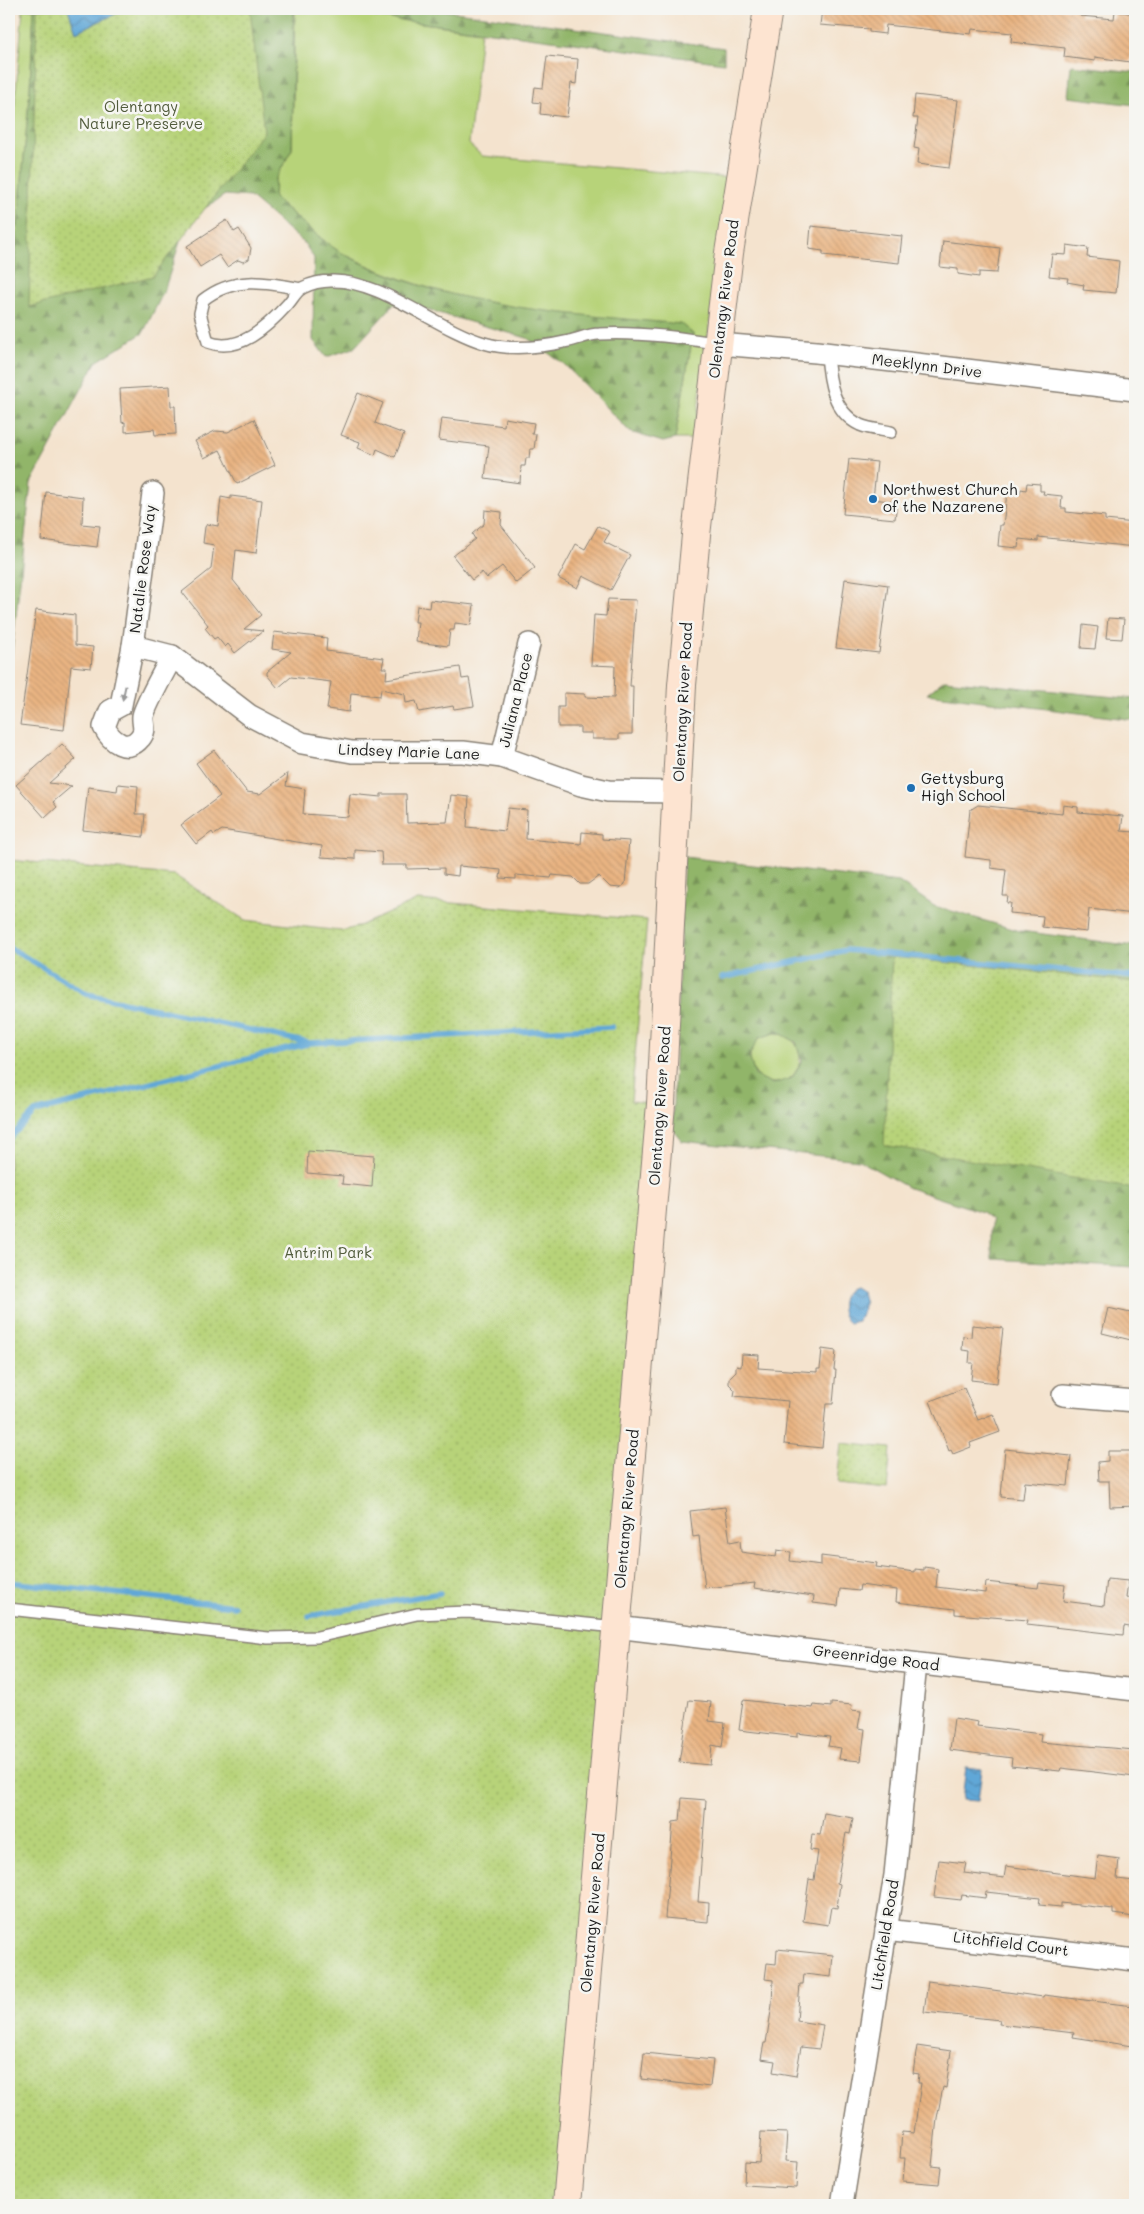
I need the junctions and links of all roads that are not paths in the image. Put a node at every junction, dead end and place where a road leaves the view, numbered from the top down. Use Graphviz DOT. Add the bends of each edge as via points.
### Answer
graph roads {
  1 [pos="768,9"];
  2 [pos="301,289"];
  3 [pos="719,344"];
  4 [pos="827,354"];
  5 [pos="1135,390"];
  6 [pos="891,432"];
  7 [pos="153,493"];
  8 [pos="529,644"];
  9 [pos="134,646"];
  10 [pos="172,656"];
  11 [pos="502,757"];
  12 [pos="678,792"];
  13 [pos="1063,1395"];
  14 [pos="1135,1401"];
  15 [pos="9,1608"];
  16 [pos="616,1627"];
  17 [pos="916,1664"];
  18 [pos="1135,1690"];
  19 [pos="886,1930"];
  20 [pos="1135,1960"];
  21 [pos="567,2205"];
  22 [pos="842,2205"];
  1 -- 3 [label="main road, Olentangy River Road" via="729,253"];
  2 -- 2 [label="lane" via="287,306 246,340 219,346 208,342 200,313 203,300 215,290 246,282 267,282"];
  2 -- 3 [label="lane" via="317,282 354,282 445,328 499,347 535,346 596,334 679,337"];
  3 -- 4 [label="street, Meeklynn Drive"];
  3 -- 12 [label="main road, Olentangy River Road" via="682,685"];
  4 -- 5 [label="street, Meeklynn Drive"];
  4 -- 6 [label="lane" via="831,389 840,406 860,425"];
  7 -- 9 [label="street, Natalie Rose Way"];
  8 -- 11 [label="street, Juliana Place"];
  9 -- 10 [label="street, Lindsey Marie Lane"];
  9 -- 10 [label="street, Natalie Rose Way, one-way" via="121,705 110,711 104,727 110,739 119,744 129,745 140,739 145,729 143,716"];
  10 -- 11 [label="street, Lindsey Marie Lane" via="249,715 302,743 352,752 463,752"];
  11 -- 12 [label="street, Lindsey Marie Lane" via="581,785 608,791"];
  12 -- 16 [label="main road, Olentangy River Road" via="661,1104"];
  13 -- 14 [label="street"];
  15 -- 16 [label="lane" via="268,1638 317,1637 417,1614 468,1612"];
  16 -- 17 [label="street, Greenridge Road"];
  16 -- 21 [label="main road, Olentangy River Road"];
  17 -- 18 [label="street, Greenridge Road"];
  17 -- 19 [label="street, Litchfield Road" via="901,1824"];
  19 -- 20 [label="street, Litchfield Court"];
  19 -- 22 [label="street, Litchfield Road"];
}
